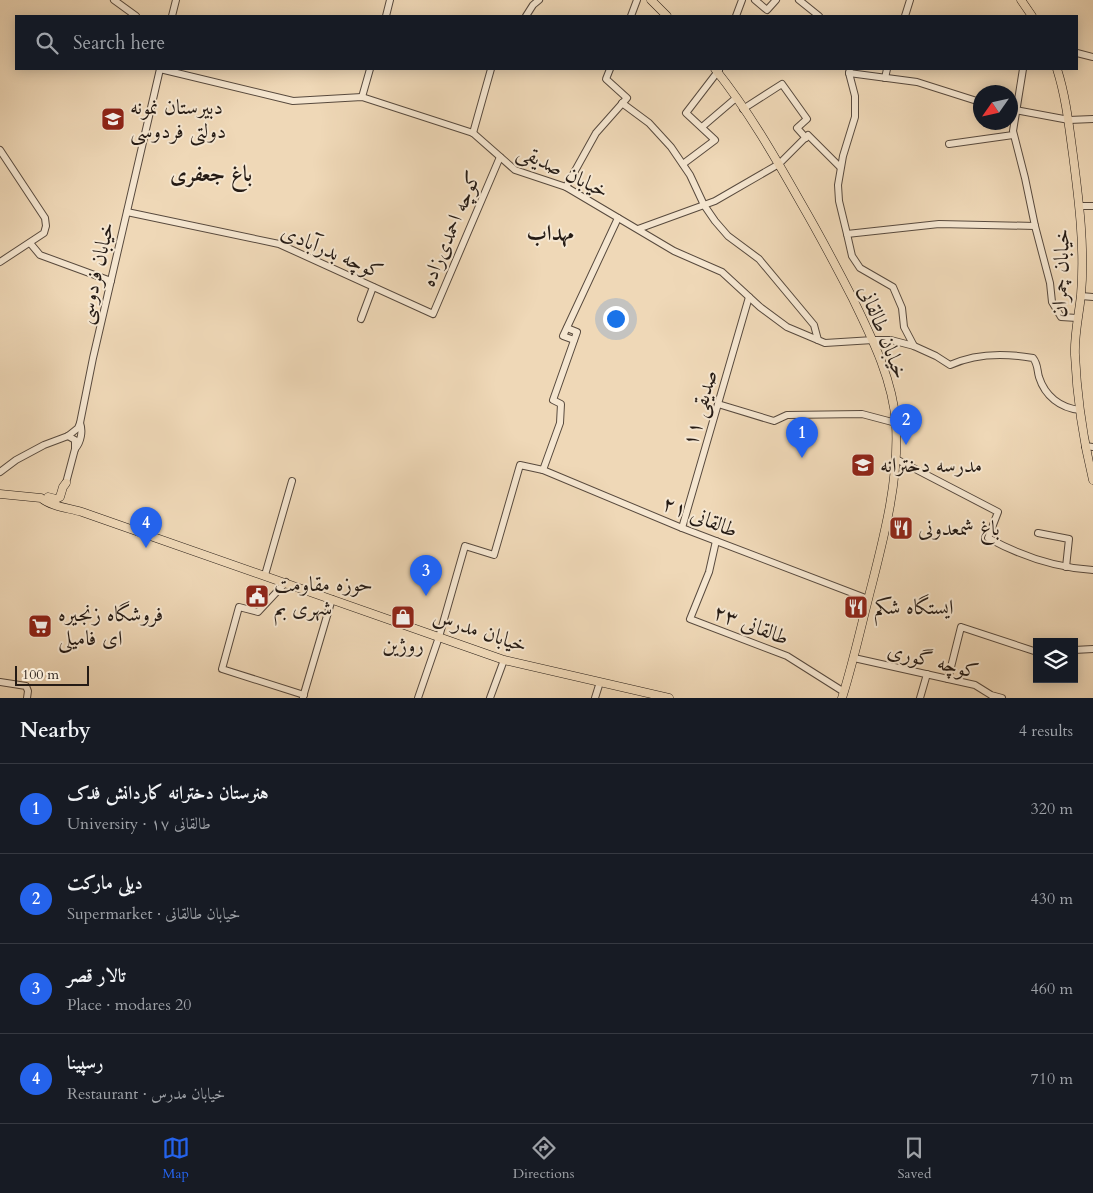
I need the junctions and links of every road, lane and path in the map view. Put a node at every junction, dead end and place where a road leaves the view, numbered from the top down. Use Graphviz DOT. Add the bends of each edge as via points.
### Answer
graph roads {
  1 [pos="114,0"];
  2 [pos="176,0"];
  3 [pos="390,0"];
  4 [pos="540,0"];
  5 [pos="637,0"];
  6 [pos="651,0"];
  7 [pos="742,0"];
  8 [pos="755,0"];
  9 [pos="776,0"];
  10 [pos="799,0"];
  11 [pos="910,0"];
  12 [pos="1021,0"];
  13 [pos="135,15"];
  14 [pos="172,15"];
  15 [pos="386,15"];
  16 [pos="527,15"];
  17 [pos="630,15"];
  18 [pos="666,15"];
  19 [pos="736,15"];
  20 [pos="816,15"];
  21 [pos="905,15"];
  22 [pos="1031,15"];
  23 [pos="1078,53"];
  24 [pos="1093,57"];
  25 [pos="160,70"];
  26 [pos="164,70"];
  27 [pos="370,70"];
  28 [pos="491,70"];
  29 [pos="610,70"];
  30 [pos="717,70"];
  31 [pos="888,70"];
  32 [pos="1023,70"];
  33 [pos="1057,70"];
  34 [pos="849,71"];
  35 [pos="884,78"];
  36 [pos="1018,89"];
  37 [pos="362,97"];
  38 [pos="736,98"];
  39 [pos="624,100"];
  40 [pos="973,100"];
  41 [pos="744,109"];
  42 [pos="1018,110"];
  43 [pos="1069,120"];
  44 [pos="1093,120"];
  45 [pos="702,127"];
  46 [pos="1013,130"];
  47 [pos="473,133"];
  48 [pos="1013,135"];
  49 [pos="807,137"];
  50 [pos="949,144"];
  51 [pos="0,150"];
  52 [pos="500,157"];
  53 [pos="683,164"];
  54 [pos="779,164"];
  55 [pos="840,167"];
  56 [pos="566,186"];
  57 [pos="704,205"];
  58 [pos="1080,206"];
  59 [pos="1093,206"];
  60 [pos="127,212"];
  61 [pos="618,218"];
  62 [pos="1034,226"];
  63 [pos="638,229"];
  64 [pos="847,234"];
  65 [pos="30,243"];
  66 [pos="0,262"];
  67 [pos="111,281"];
  68 [pos="373,287"];
  69 [pos="1081,296"];
  70 [pos="749,297"];
  71 [pos="1093,297"];
  72 [pos="433,314"];
  73 [pos="1077,318"];
  74 [pos="361,319"];
  75 [pos="567,328"];
  76 [pos="574,340"];
  77 [pos="818,340"];
  78 [pos="873,340"];
  79 [pos="914,346"];
  80 [pos="718,404"];
  81 [pos="1080,410"];
  82 [pos="80,423"];
  83 [pos="896,423"];
  84 [pos="68,436"];
  85 [pos="1089,447"];
  86 [pos="75,449"];
  87 [pos="896,459"];
  88 [pos="543,470"];
  89 [pos="0,472"];
  90 [pos="1093,480"];
  91 [pos="292,481"];
  92 [pos="66,483"];
  93 [pos="0,494"];
  94 [pos="41,498"];
  95 [pos="75,510"];
  96 [pos="682,528"];
  97 [pos="1038,533"];
  98 [pos="716,541"];
  99 [pos="1066,567"];
  100 [pos="1093,570"];
  101 [pos="265,575"];
  102 [pos="286,582"];
  103 [pos="332,599"];
  104 [pos="868,599"];
  105 [pos="439,637"];
  106 [pos="1093,649"];
  107 [pos="1078,650"];
  108 [pos="1033,651"];
  109 [pos="854,658"];
  110 [pos="504,660"];
  111 [pos="927,674"];
  112 [pos="948,679"];
  113 [pos="0,682"];
  114 [pos="600,682"];
  115 [pos="843,695"];
  116 [pos="303,696"];
  117 [pos="27,698"];
  118 [pos="418,698"];
  119 [pos="490,698"];
  120 [pos="595,698"];
  121 [pos="668,698"];
  122 [pos="920,698"];
  123 [pos="1002,698"];
  1 -- 13 [label="street"];
  2 -- 14 [label="street"];
  3 -- 15 [label="street"];
  4 -- 16 [label="street"];
  5 -- 17 [label="street"];
  6 -- 18 [label="main road"];
  7 -- 19 [label="street"];
  8 -- 9 [label="street" via="767,10"];
  10 -- 20 [label="street"];
  11 -- 21 [label="street"];
  12 -- 22 [label="main road"];
  23 -- 24 [label="street"];
  25 -- 60 [label="street, خیابان فردوسی"];
  26 -- 37 [label="street, خیابان صدیقی" via="293,101"];
  27 -- 37 [label="street"];
  28 -- 47 [label="street"];
  29 -- 39 [label="street" via="606,79"];
  30 -- 38 [label="main road, خیابان طالقانی"];
  30 -- 45 [label="street" via="686,113"];
  31 -- 35 [label="street"];
  32 -- 36 [label="street"];
  33 -- 43 [label="main road, خیابان چمران"];
  34 -- 35 [label="street"];
  34 -- 55 [label="street" via="855,96 855,117"];
  35 -- 40 [label="street" via="917,82"];
  37 -- 47 [label="street, خیابان صدیقی"];
  38 -- 41 [label="main road, خیابان طالقانی"];
  38 -- 45 [label="street"];
  39 -- 53 [label="street"];
  39 -- 56 [label="street" via="596,133"];
  41 -- 49 [label="street" via="782,84 807,119 797,128"];
  41 -- 54 [label="main road, خیابان طالقانی"];
  42 -- 43 [label="street"];
  43 -- 44 [label="street"];
  43 -- 58 [label="main road, خیابان چمران"];
  45 -- 53 [label="street" via="715,140"];
  46 -- 48 [label="street"];
  47 -- 52 [label="street, خیابان صدیقی"];
  48 -- 50 [label="street"];
  48 -- 62 [label="street"];
  49 -- 54 [label="street"];
  49 -- 55 [label="street"];
  51 -- 65 [label="street" via="45,218 44,233"];
  52 -- 56 [label="street, خیابان صدیقی" via="515,170"];
  52 -- 72 [label="street, کوچه احمدی‌زاده"];
  53 -- 57 [label="street"];
  54 -- 57 [label="street"];
  54 -- 78 [label="main road, خیابان طالقانی" via="827,248"];
  55 -- 64 [label="street" via="839,201"];
  56 -- 61 [label="street, خیابان صدیقی"];
  57 -- 63 [label="street"];
  57 -- 77 [label="street" via="728,236 759,259 781,284 814,325"];
  58 -- 59 [label="street"];
  58 -- 69 [label="main road, خیابان چمران"];
  60 -- 67 [label="street, خیابان فردوسی"];
  60 -- 68 [label="street, کوچه بدرآبادی" via="279,244"];
  61 -- 63 [label="street, خیابان صدیقی"];
  61 -- 75 [label="street"];
  62 -- 64 [label="street" via="939,224"];
  62 -- 73 [label="street" via="1052,302 1061,317"];
  63 -- 70 [label="street, خیابان صدیقی" via="674,251 722,272"];
  64 -- 79 [label="street" via="852,256 860,268 893,287 902,308 904,327"];
  65 -- 66 [label="street"];
  65 -- 67 [label="street" via="40,255"];
  67 -- 82 [label="street, خیابان فردوسی"];
  68 -- 72 [label="street, کوچه بدرآبادی"];
  68 -- 74 [label="street"];
  69 -- 71 [label="street"];
  69 -- 73 [label="main road, خیابان چمران"];
  70 -- 77 [label="street, خیابان صدیقی" via="787,327"];
  70 -- 80 [label="street, صدیقی ۱۱"];
  73 -- 81 [label="main road, خیابان چمران" via="1075,354"];
  75 -- 76 [label="street" via="564,336"];
  75 -- 76 [label="street" via="577,332"];
  76 -- 88 [label="street" via="553,400 561,404 560,423"];
  77 -- 78 [label="street, خیابان صدیقی" via="825,343"];
  78 -- 79 [label="street, خیابان صدیقی" via="891,340"];
  78 -- 83 [label="main road, خیابان طالقانی" via="887,381"];
  79 -- 81 [label="street, خیابان صدیقی" via="950,365 985,355 1033,358 1042,386 1050,396 1060,404"];
  80 -- 83 [label="street" via="774,421 787,415 862,414"];
  80 -- 96 [label="street, صدیقی ۱۱"];
  81 -- 85 [label="main road, خیابان چمران"];
  82 -- 84 [label="street"];
  82 -- 86 [label="street, خیابان فردوسی" via="82,429"];
  83 -- 87 [label="main road, خیابان طالقانی"];
  84 -- 86 [label="street" via="75,440"];
  84 -- 89 [label="street" via="23,456"];
  85 -- 90 [label="main road, خیابان چمران"];
  86 -- 92 [label="street, خیابان فردوسی"];
  87 -- 99 [label="street" via="998,512 988,538 1034,559"];
  87 -- 104 [label="main road, خیابان طالقانی" via="888,513"];
  88 -- 96 [label="street, طالقانی ۲۱"];
  88 -- 105 [label="street, طالقانی ۲۱" via="520,465 494,555 465,546"];
  91 -- 101 [label="street"];
  92 -- 94 [label="main road" via="60,497"];
  92 -- 95 [label="main road" via="64,498"];
  93 -- 94 [label="main road, خیابان مدرس"];
  94 -- 95 [label="main road, خیابان مدرس"];
  95 -- 101 [label="main road, خیابان مدرس"];
  96 -- 98 [label="street, طالقانی ۲۱"];
  97 -- 99 [label="street" via="1069,539"];
  98 -- 104 [label="street, طالقانی ۲۱"];
  98 -- 115 [label="street, طالقانی ۲۳" via="709,572 690,619 787,656"];
  99 -- 100 [label="street"];
  101 -- 102 [label="main road, خیابان مدرس"];
  102 -- 103 [label="main road, خیابان مدرس"];
  102 -- 116 [label="street" via="258,612 237,609 222,669"];
  103 -- 105 [label="main road, خیابان مدرس"];
  103 -- 116 [label="street"];
  104 -- 109 [label="main road, خیابان طالقانی"];
  105 -- 110 [label="main road, خیابان مدرس"];
  105 -- 118 [label="street"];
  106 -- 107 [label="street"];
  108 -- 112 [label="street" via="961,627"];
  109 -- 111 [label="street, کوچه گوری"];
  109 -- 115 [label="main road, خیابان طالقانی"];
  110 -- 114 [label="main road, خیابان مدرس"];
  110 -- 119 [label="street"];
  111 -- 112 [label="street, کوچه گوری"];
  111 -- 122 [label="street"];
  112 -- 123 [label="street, کوچه گوری" via="976,685"];
  113 -- 117 [label="street" via="26,686"];
  114 -- 120 [label="street"];
  114 -- 121 [label="main road, خیابان مدرس"];
}
